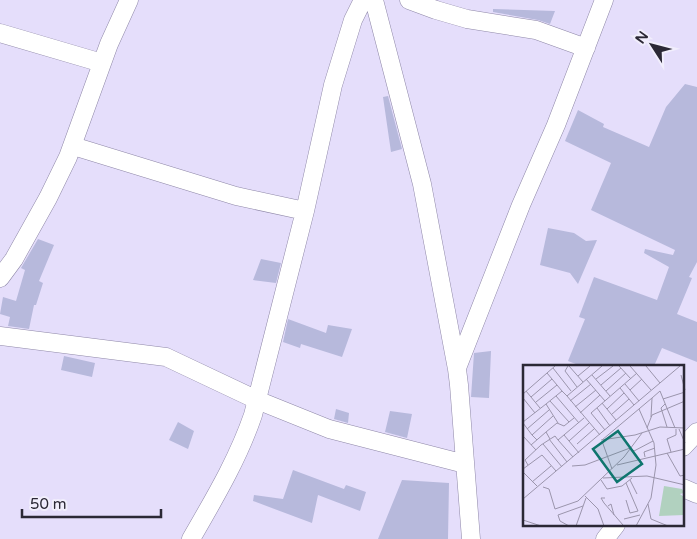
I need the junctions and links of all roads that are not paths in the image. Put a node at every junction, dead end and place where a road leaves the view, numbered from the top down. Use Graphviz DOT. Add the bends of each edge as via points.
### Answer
graph roads {
  1 [pos="129,0"];
  2 [pos="365,0"];
  3 [pos="374,0"];
  4 [pos="408,0"];
  5 [pos="604,0"];
  6 [pos="0,33"];
  7 [pos="586,48"];
  8 [pos="102,63"];
  9 [pos="73,146"];
  10 [pos="305,211"];
  11 [pos="0,278"];
  12 [pos="0,336"];
  13 [pos="457,369"];
  14 [pos="257,400"];
  15 [pos="697,432"];
  16 [pos="684,446"];
  17 [pos="465,464"];
  18 [pos="684,488"];
  19 [pos="697,494"];
  20 [pos="615,526"];
  21 [pos="191,539"];
  22 [pos="471,539"];
  23 [pos="605,539"];
  1 -- 8 [label="street"];
  2 -- 10 [label="street" via="353,20 333,84"];
  3 -- 13 [label="street" via="422,184"];
  4 -- 7 [label="street" via="467,19 536,30"];
  5 -- 7 [label="street"];
  6 -- 8 [label="street"];
  7 -- 13 [label="street"];
  8 -- 9 [label="street"];
  9 -- 10 [label="street" via="236,196"];
  9 -- 11 [label="street" via="48,198"];
  10 -- 14 [label="street"];
  12 -- 14 [label="street" via="166,357"];
  13 -- 17 [label="street"];
  14 -- 17 [label="street" via="329,429"];
  14 -- 21 [label="street" via="230,469"];
  15 -- 16 [label="street"];
  17 -- 22 [label="street"];
  18 -- 19 [label="street"];
  20 -- 23 [label="street"];
}
